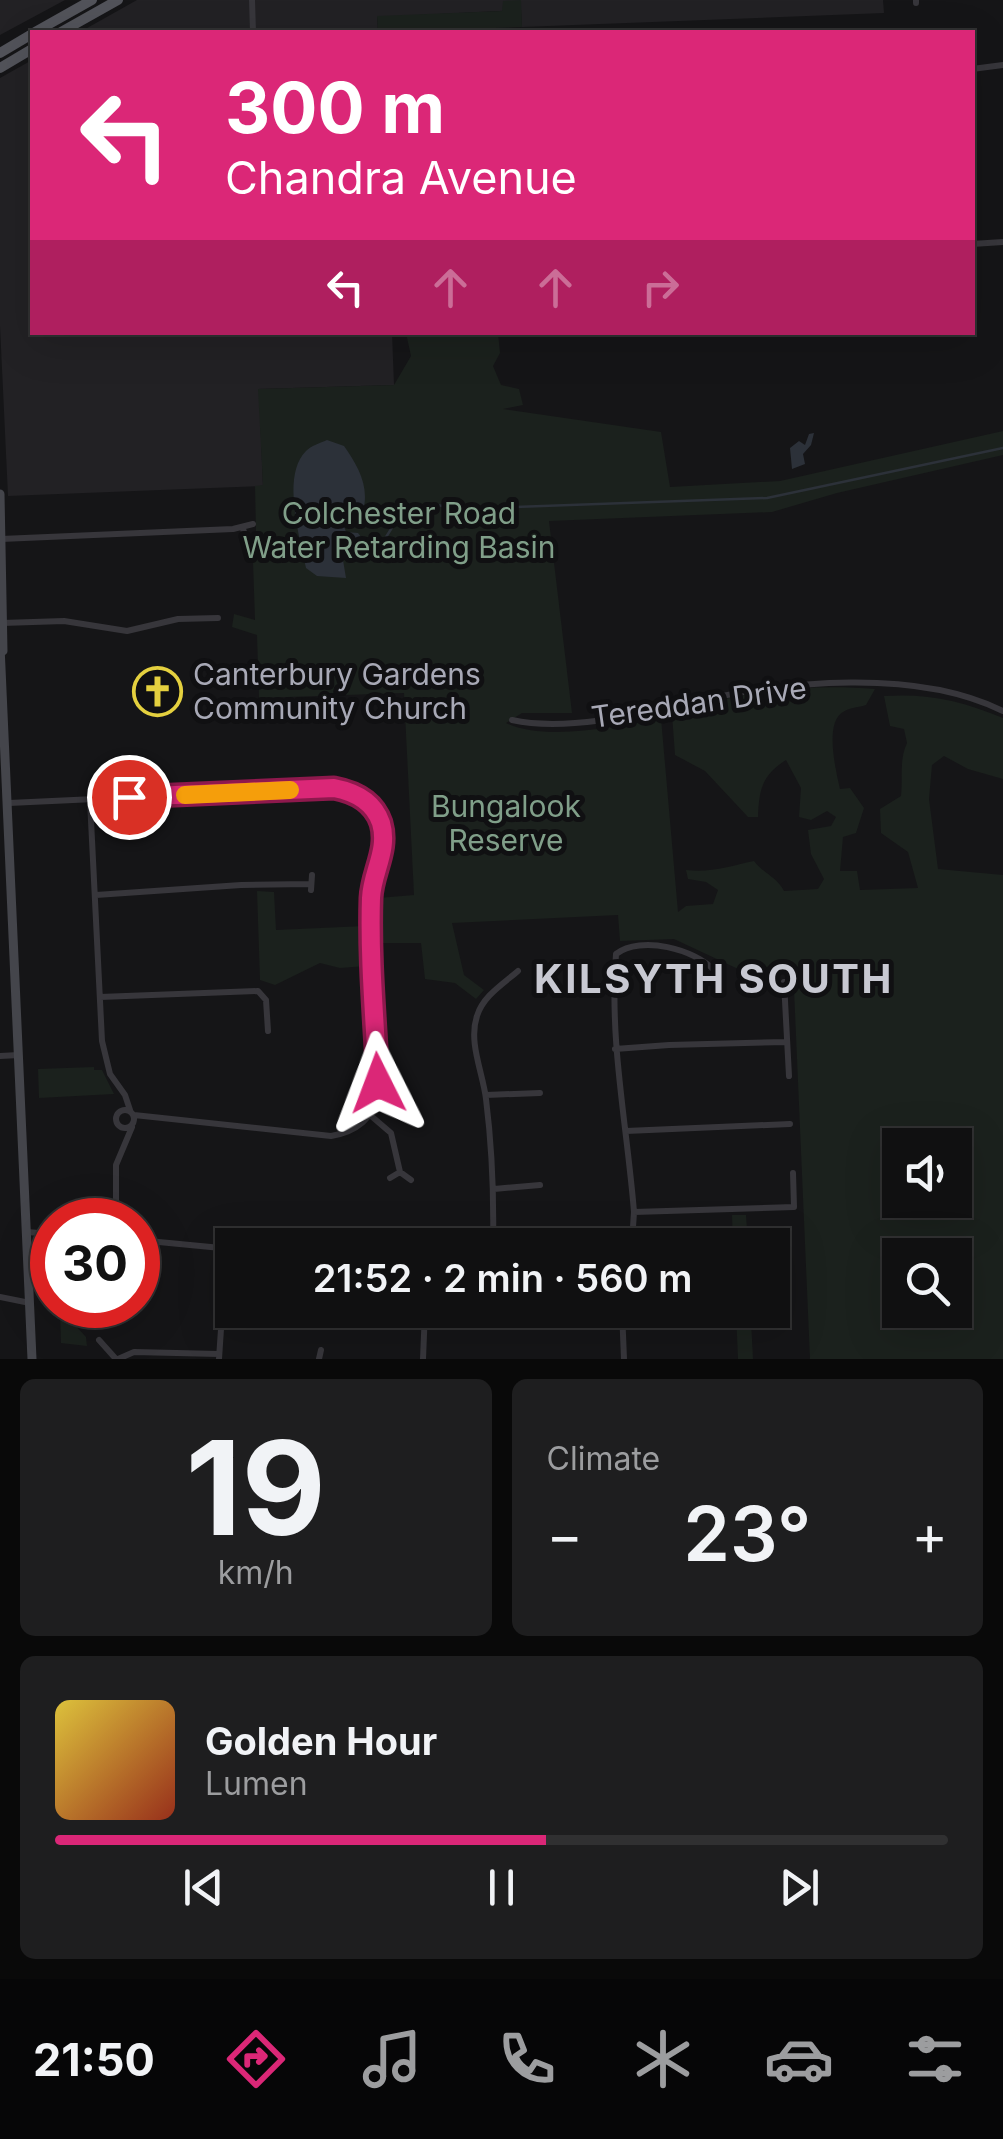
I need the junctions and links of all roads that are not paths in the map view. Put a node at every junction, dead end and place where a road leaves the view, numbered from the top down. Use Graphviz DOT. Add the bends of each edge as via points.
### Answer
graph roads {
  1 [pos="92,0"];
  2 [pos="118,0"];
  3 [pos="252,0"];
  4 [pos="39,30"];
  5 [pos="65,30"];
  6 [pos="253,30"];
  7 [pos="30,35"];
  8 [pos="3,50"];
  9 [pos="30,50"];
  10 [pos="1003,65"];
  11 [pos="0,68"];
  12 [pos="975,69"];
  13 [pos="1003,242"];
  14 [pos="975,244"];
  15 [pos="0,494"];
  16 [pos="253,524"];
  17 [pos="242,529"];
  18 [pos="2,539"];
  19 [pos="247,540"];
  20 [pos="2,580"];
  21 [pos="218,618"];
  22 [pos="2,623"];
  23 [pos="0,646"];
  24 [pos="2,669"];
  25 [pos="1003,711"];
  26 [pos="512,720"];
  27 [pos="2,726"];
  28 [pos="90,800"];
  29 [pos="8,803"];
  30 [pos="312,875"];
  31 [pos="95,895"];
  32 [pos="518,971"];
  33 [pos="716,971"];
  34 [pos="784,982"];
  35 [pos="100,998"];
  36 [pos="268,1031"];
  37 [pos="786,1042"];
  38 [pos="614,1049"];
  39 [pos="18,1055"];
  40 [pos="0,1056"];
  41 [pos="789,1076"];
  42 [pos="540,1093"];
  43 [pos="486,1095"];
  44 [pos="370,1115"];
  45 [pos="130,1117"];
  46 [pos="790,1124"];
  47 [pos="120,1127"];
  48 [pos="626,1131"];
  49 [pos="122,1150"];
  50 [pos="400,1172"];
  51 [pos="793,1173"];
  52 [pos="390,1178"];
  53 [pos="411,1180"];
  54 [pos="540,1186"];
  55 [pos="494,1188"];
  56 [pos="115,1198"];
  57 [pos="634,1212"];
  58 [pos="493,1228"];
  59 [pos="632,1228"];
  60 [pos="27,1232"];
  61 [pos="30,1232"];
  62 [pos="160,1242"];
  63 [pos="215,1249"];
  64 [pos="0,1297"];
  65 [pos="30,1304"];
  66 [pos="31,1328"];
  67 [pos="221,1328"];
  68 [pos="424,1328"];
  69 [pos="623,1328"];
  70 [pos="98,1340"];
  71 [pos="219,1356"];
  72 [pos="32,1359"];
  73 [pos="117,1359"];
  74 [pos="423,1359"];
  75 [pos="624,1359"];
  1 -- 4 [label="main road"];
  2 -- 5 [label="main road"];
  3 -- 6 [label="street"];
  7 -- 8 [label="main road"];
  9 -- 11 [label="main road"];
  10 -- 12 [label="street"];
  13 -- 14 [label="street"];
  15 -- 18 [label="main road"];
  16 -- 17 [label="street"];
  17 -- 18 [label="street"];
  17 -- 19 [label="street"];
  18 -- 20 [label="main road"];
  20 -- 22 [label="main road"];
  21 -- 22 [label="street" via="127,630 64,621"];
  22 -- 24 [label="main road"];
  23 -- 24 [label="main road"];
  24 -- 27 [label="main road"];
  25 -- 26 [label="street, Tereddan Drive" via="937,690 860,684 758,691 604,720"];
  27 -- 29 [label="main road"];
  28 -- 29 [label="street"];
  28 -- 31 [label="street"];
  28 -- 44 [label="street" via="334,788 370,806 384,842 371,893 378,1083"];
  29 -- 39 [label="main road"];
  30 -- 31 [label="street" via="310,887"];
  31 -- 35 [label="street"];
  32 -- 43 [label="street" via="482,1003 475,1020"];
  33 -- 38 [label="street" via="674,947 616,954"];
  34 -- 37 [label="street"];
  35 -- 36 [label="street" via="258,991 266,1000"];
  35 -- 45 [label="street" via="105,1060"];
  37 -- 38 [label="street"];
  37 -- 41 [label="street"];
  38 -- 48 [label="street"];
  39 -- 40 [label="street"];
  39 -- 60 [label="main road"];
  42 -- 43 [label="street"];
  43 -- 55 [label="street"];
  44 -- 45 [label="street" via="351,1131 331,1136"];
  44 -- 50 [label="street" via="391,1132"];
  45 -- 47 [label="street"];
  45 -- 47 [label="street" via="116,1118"];
  45 -- 49 [label="street"];
  46 -- 48 [label="street"];
  47 -- 49 [label="street"];
  48 -- 57 [label="street"];
  49 -- 56 [label="street"];
  50 -- 52 [label="street"];
  50 -- 53 [label="street"];
  51 -- 57 [label="street" via="794,1206"];
  54 -- 55 [label="street"];
  55 -- 58 [label="street"];
  57 -- 59 [label="street"];
  60 -- 61 [label="street"];
  60 -- 65 [label="main road"];
  62 -- 63 [label="street"];
  64 -- 65 [label="street"];
  66 -- 72 [label="main road"];
  67 -- 71 [label="street"];
  68 -- 74 [label="street"];
  69 -- 75 [label="street"];
  70 -- 73 [label="street"];
  71 -- 73 [label="street" via="134,1352"];
}
